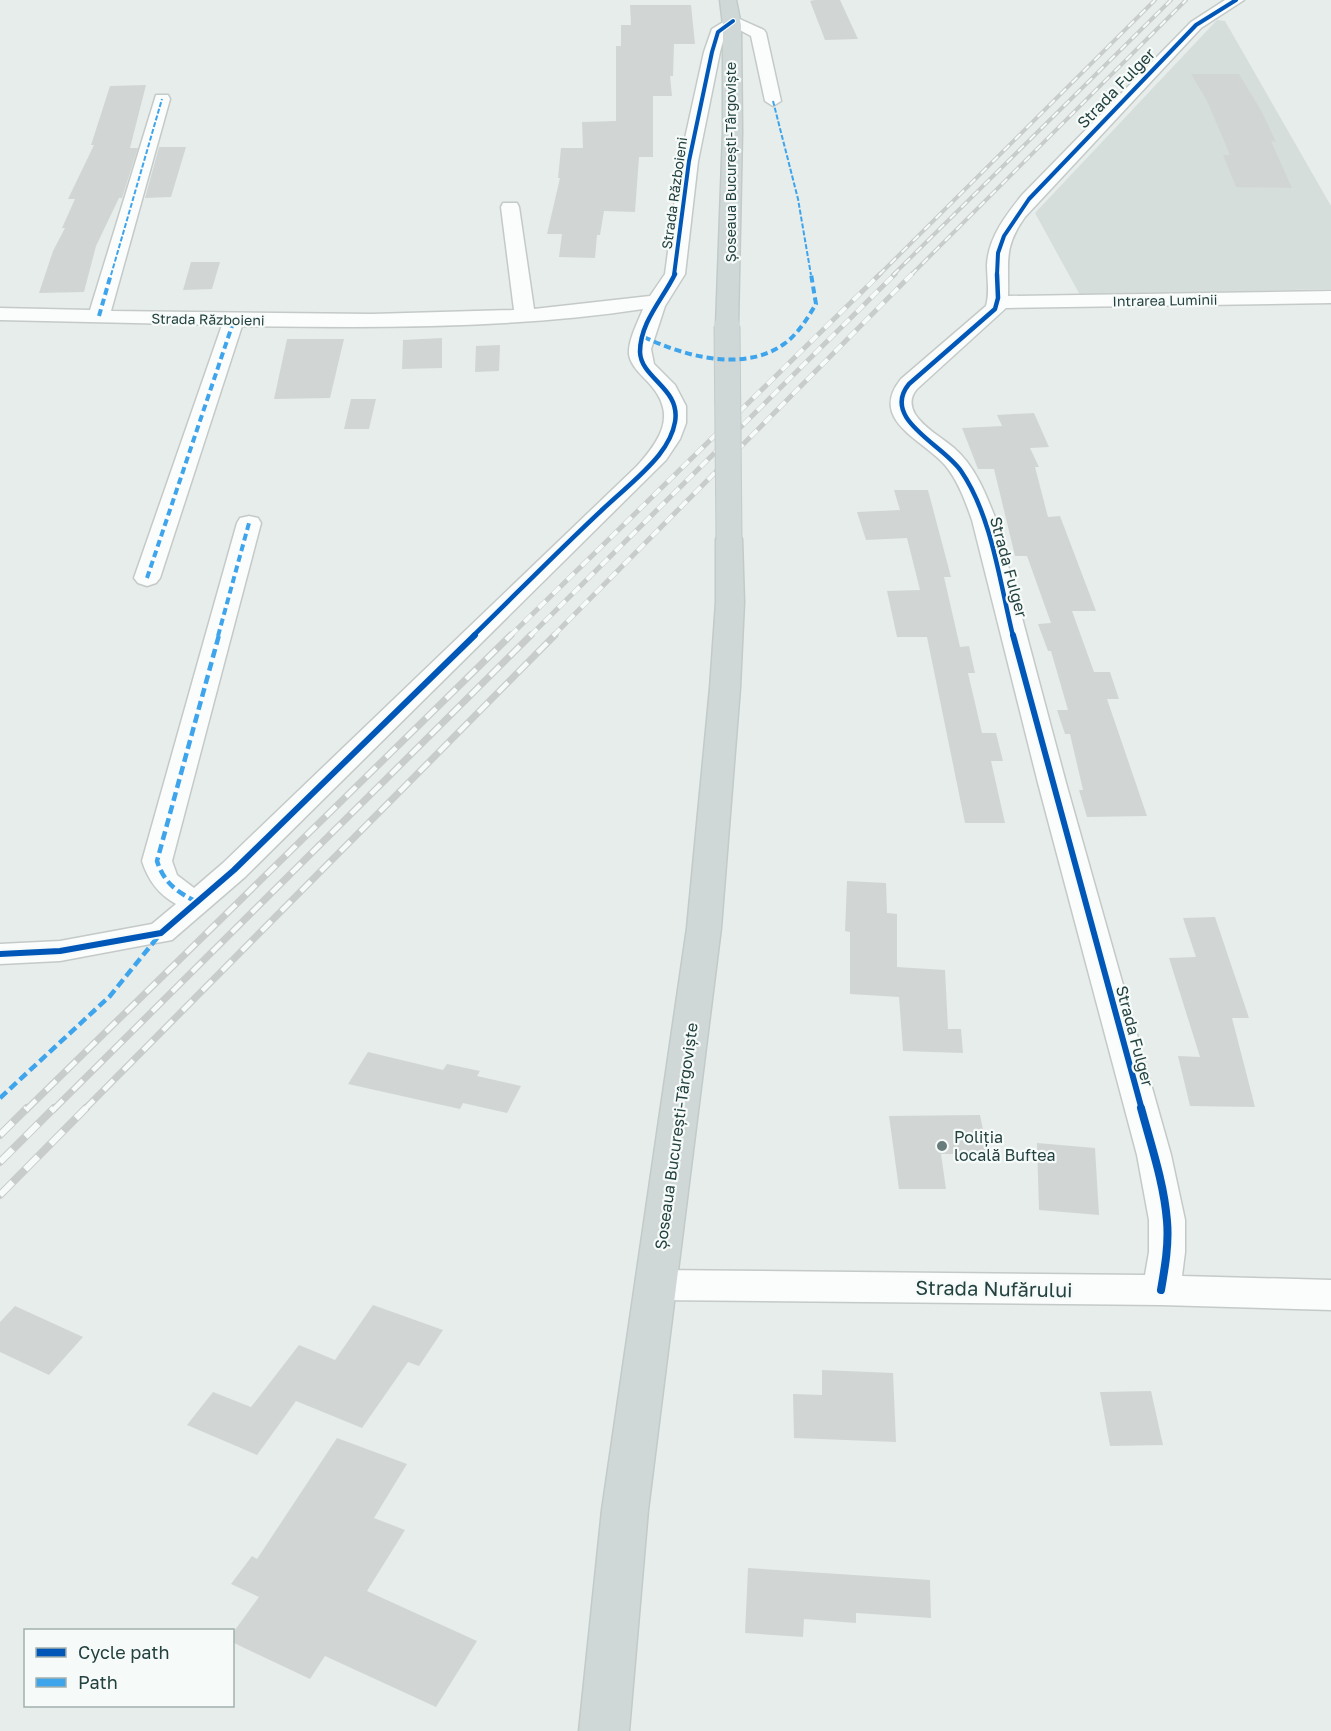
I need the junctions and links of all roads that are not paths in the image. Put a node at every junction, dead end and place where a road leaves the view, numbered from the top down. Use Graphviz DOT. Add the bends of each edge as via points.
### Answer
graph roads {
  1 [pos="728,0"];
  2 [pos="1236,0"];
  3 [pos="733,21"];
  4 [pos="162,99"];
  5 [pos="773,101"];
  6 [pos="510,207"];
  7 [pos="1331,297"];
  8 [pos="657,301"];
  9 [pos="999,302"];
  10 [pos="0,314"];
  11 [pos="99,316"];
  12 [pos="525,316"];
  13 [pos="234,320"];
  14 [pos="249,523"];
  15 [pos="147,578"];
  16 [pos="197,902"];
  17 [pos="0,954"];
  18 [pos="656,1285"];
  19 [pos="1161,1290"];
  20 [pos="1331,1295"];
  21 [pos="604,1731"];
  1 -- 3 [label="main road, Șoseaua București-Târgoviște"];
  2 -- 9 [label="street, Strada Fulger" via="1196,25 1016,215 1001,243 997,262"];
  3 -- 5 [label="street" via="758,33"];
  3 -- 8 [label="street, Strada Războieni" via="718,32 712,52 689,161 675,274"];
  3 -- 18 [label="main road, Șoseaua București-Târgoviște, bridge" via="728,326 730,602 725,688 704,928"];
  4 -- 11 [label="street"];
  6 -- 12 [label="street"];
  7 -- 9 [label="street, Intrarea Luminii"];
  8 -- 12 [label="street, Strada Războieni"];
  8 -- 16 [label="street" via="640,354 675,406 673,432 664,447 647,468"];
  9 -- 19 [label="street, Strada Fulger" via="989,316 909,384 900,402 911,423 953,461 974,495 989,536 1025,684 1154,1155 1167,1220"];
  10 -- 11 [label="street, Strada Războieni"];
  11 -- 13 [label="street, Strada Războieni"];
  12 -- 13 [label="street, Strada Războieni"];
  13 -- 15 [label="street"];
  14 -- 16 [label="street" via="157,861 161,878 176,892"];
  16 -- 17 [label="street" via="161,933 60,951"];
  18 -- 19 [label="street, Strada Nufărului"];
  18 -- 21 [label="main road, Șoseaua București-Târgoviște" via="625,1510"];
  19 -- 20 [label="street, Strada Nufărului"];
}
